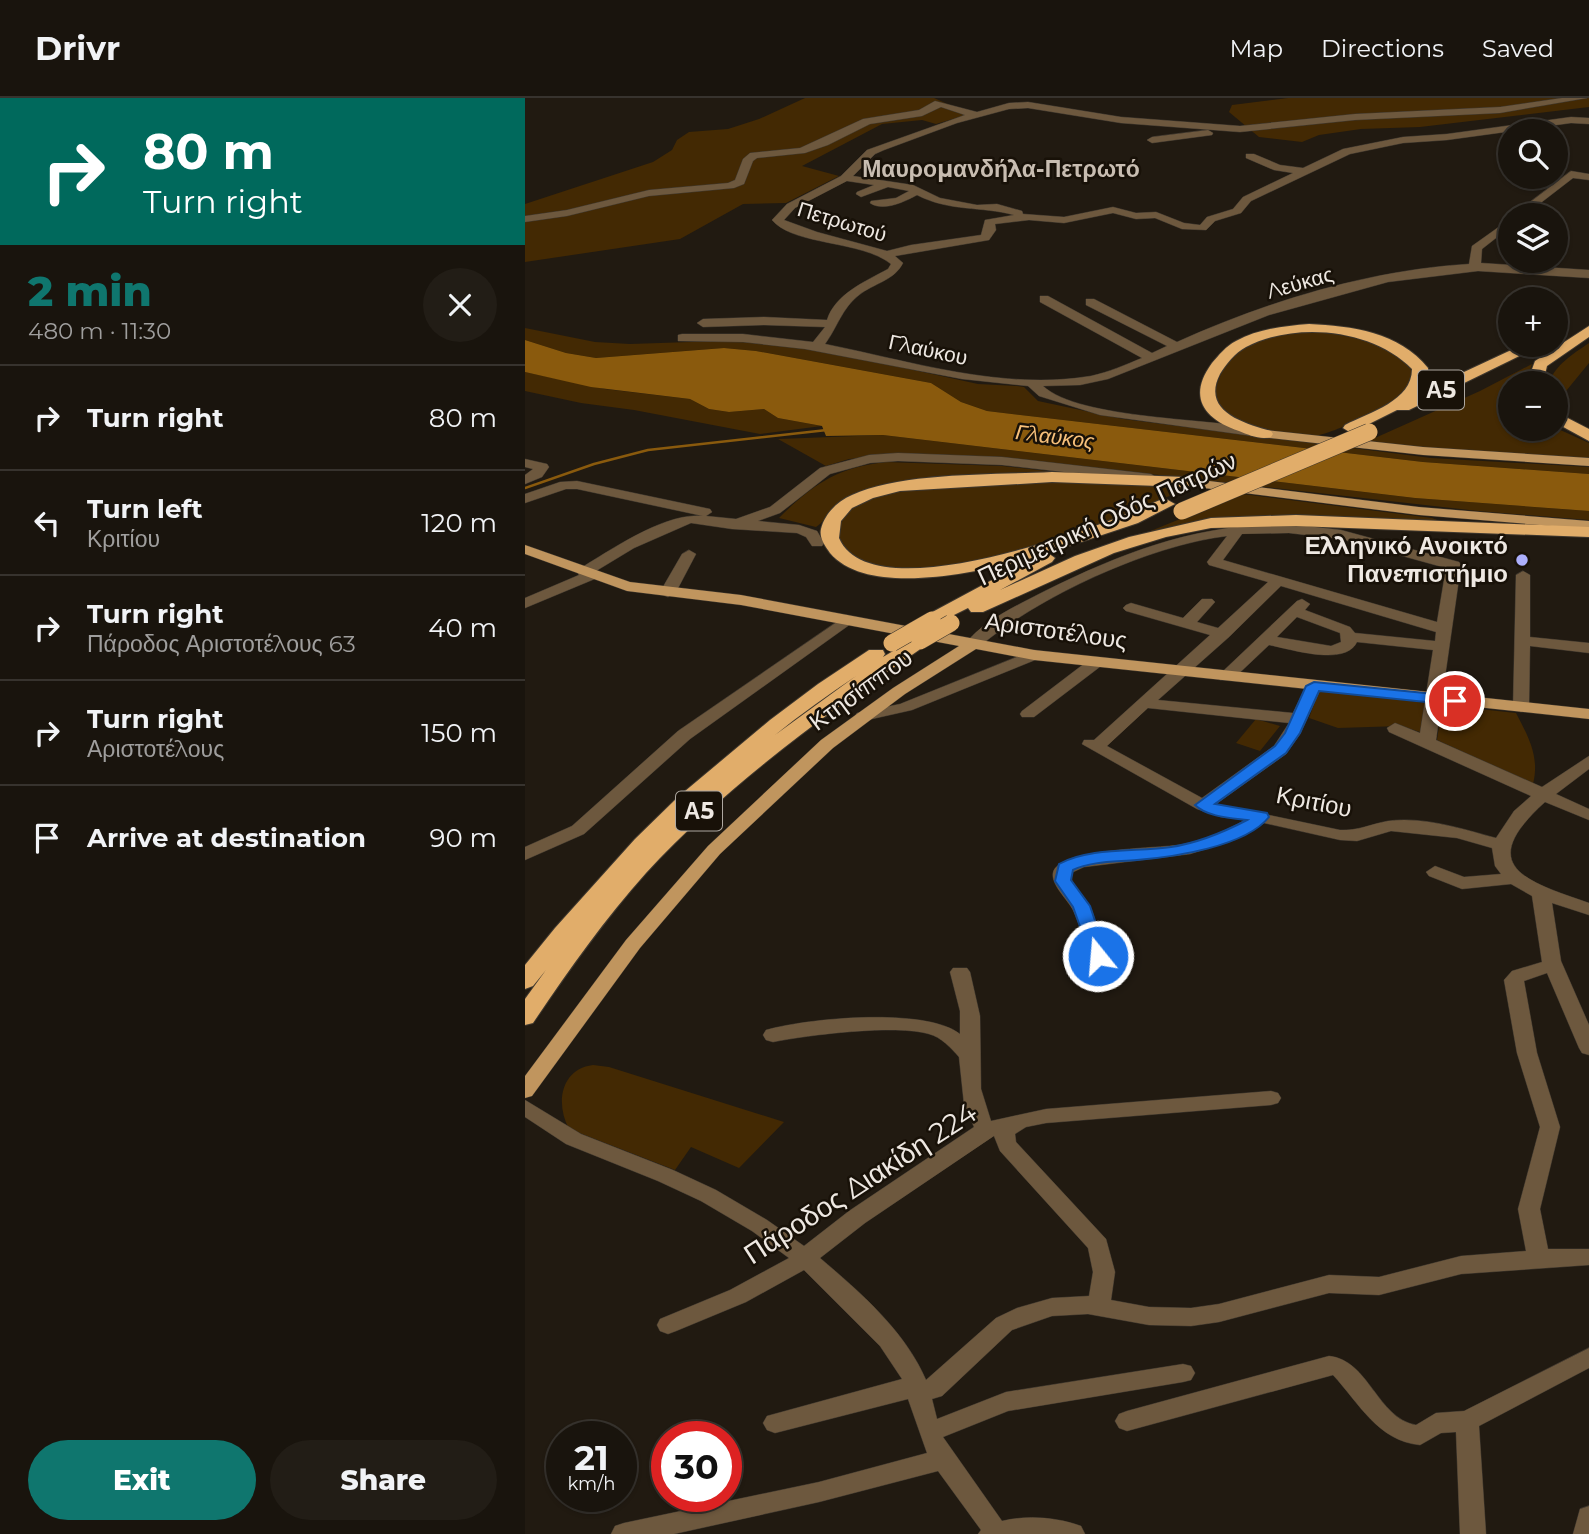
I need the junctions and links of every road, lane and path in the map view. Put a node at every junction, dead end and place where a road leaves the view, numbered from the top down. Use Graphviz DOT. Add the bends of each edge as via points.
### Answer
graph roads {
  1 [pos="1582,98"];
  2 [pos="978,114"];
  3 [pos="1589,121"];
  4 [pos="1240,129"];
  5 [pos="1152,140"];
  6 [pos="1250,156"];
  7 [pos="1307,171"];
  8 [pos="1589,177"];
  9 [pos="845,178"];
  10 [pos="884,185"];
  11 [pos="918,191"];
  12 [pos="861,194"];
  13 [pos="875,203"];
  14 [pos="1534,203"];
  15 [pos="1029,218"];
  16 [pos="525,219"];
  17 [pos="1498,231"];
  18 [pos="816,236"];
  19 [pos="799,244"];
  20 [pos="885,255"];
  21 [pos="1475,267"];
  22 [pos="1589,274"];
  23 [pos="1044,299"];
  24 [pos="1090,302"];
  25 [pos="1589,315"];
  26 [pos="703,323"];
  27 [pos="832,324"];
  28 [pos="1568,327"];
  29 [pos="1589,328"];
  30 [pos="1568,337"];
  31 [pos="682,338"];
  32 [pos="1176,346"];
  33 [pos="816,347"];
  34 [pos="1509,357"];
  35 [pos="1527,357"];
  36 [pos="1152,358"];
  37 [pos="1539,371"];
  38 [pos="1032,383"];
  39 [pos="1568,424"];
  40 [pos="1348,429"];
  41 [pos="1265,434"];
  42 [pos="1589,436"];
  43 [pos="1589,462"];
  44 [pos="525,463"];
  45 [pos="525,480"];
  46 [pos="1185,482"];
  47 [pos="684,492"];
  48 [pos="525,499"];
  49 [pos="671,504"];
  50 [pos="1174,507"];
  51 [pos="705,512"];
  52 [pos="1145,513"];
  53 [pos="732,525"];
  54 [pos="1589,526"];
  55 [pos="1236,530"];
  56 [pos="1589,532"];
  57 [pos="817,543"];
  58 [pos="528,552"];
  59 [pos="689,554"];
  60 [pos="1300,572"];
  61 [pos="588,573"];
  62 [pos="1523,575"];
  63 [pos="1283,582"];
  64 [pos="669,592"];
  65 [pos="1315,592"];
  66 [pos="1207,601"];
  67 [pos="525,603"];
  68 [pos="977,608"];
  69 [pos="1131,608"];
  70 [pos="1294,611"];
  71 [pos="847,620"];
  72 [pos="1186,624"];
  73 [pos="1223,634"];
  74 [pos="1350,637"];
  75 [pos="1441,638"];
  76 [pos="1264,639"];
  77 [pos="1524,641"];
  78 [pos="973,644"];
  79 [pos="902,645"];
  80 [pos="1589,648"];
  81 [pos="1034,655"];
  82 [pos="1095,663"];
  83 [pos="1180,671"];
  84 [pos="1226,677"];
  85 [pos="1314,686"];
  86 [pos="1433,698"];
  87 [pos="1144,703"];
  88 [pos="1521,707"];
  89 [pos="1028,714"];
  90 [pos="1589,714"];
  91 [pos="863,716"];
  92 [pos="1299,719"];
  93 [pos="1395,728"];
  94 [pos="1427,741"];
  95 [pos="1589,761"];
  96 [pos="1546,795"];
  97 [pos="1203,805"];
  98 [pos="1589,815"];
  99 [pos="1261,817"];
  100 [pos="1500,845"];
  101 [pos="525,854"];
  102 [pos="1435,873"];
  103 [pos="1514,878"];
  104 [pos="1541,893"];
  105 [pos="1589,909"];
  106 [pos="1098,956"];
  107 [pos="1553,965"];
  108 [pos="960,972"];
  109 [pos="525,981"];
  110 [pos="525,1017"];
  111 [pos="772,1035"];
  112 [pos="1589,1048"];
  113 [pos="968,1053"];
  114 [pos="525,1091"];
  115 [pos="1271,1098"];
  116 [pos="525,1107"];
  117 [pos="999,1132"];
  118 [pos="807,1257"];
  119 [pos="1589,1257"];
  120 [pos="1539,1259"];
  121 [pos="1099,1307"];
  122 [pos="668,1325"];
  123 [pos="1589,1357"];
  124 [pos="1184,1373"];
  125 [pos="916,1390"];
  126 [pos="1127,1421"];
  127 [pos="1467,1421"];
  128 [pos="775,1423"];
  129 [pos="930,1432"];
  130 [pos="944,1459"];
  131 [pos="1589,1517"];
  132 [pos="624,1534"];
  133 [pos="994,1534"];
  134 [pos="1072,1534"];
  135 [pos="1473,1534"];
  136 [pos="1586,1534"];
  1 -- 4 [label="street, Πετρωτού" via="1500,110 1355,117"];
  2 -- 4 [label="street, Πετρωτού" via="1028,105 1121,120"];
  2 -- 9 [label="street, Πετρωτού" via="871,152"];
  2 -- 16 [label="street" via="935,104 922,113 867,121 809,149 754,155 740,182 730,186 649,193"];
  3 -- 7 [label="street" via="1394,142 1347,151"];
  4 -- 5 [label="street"];
  6 -- 7 [label="street" via="1278,168"];
  7 -- 15 [label="street" via="1247,199 1237,211 1211,219 1206,227 1113,210 1063,220"];
  8 -- 14 [label="street" via="1571,174"];
  9 -- 10 [label="street"];
  9 -- 18 [label="street, Πετρωτού" via="791,206 778,220"];
  10 -- 11 [label="street"];
  10 -- 12 [label="street"];
  11 -- 13 [label="street" via="896,203"];
  11 -- 15 [label="street" via="937,201 1007,209"];
  15 -- 20 [label="street" via="989,222 985,238 974,241"];
  17 -- 21 [label="street" via="1476,248"];
  18 -- 19 [label="street"];
  18 -- 20 [label="street, Πετρωτού"];
  20 -- 27 [label="street, Πετρωτού" via="897,263 895,270 858,289 836,312"];
  21 -- 22 [label="street, Λεύκας"];
  21 -- 32 [label="street, Λεύκας" via="1433,271 1338,292 1252,316"];
  23 -- 36 [label="street"];
  24 -- 32 [label="street"];
  25 -- 28 [label="highway"];
  26 -- 27 [label="street"];
  27 -- 33 [label="street, Πετρωτού"];
  29 -- 30 [label="highway, Περιμετρική Οδός Πατρών / Α5"];
  29 -- 37 [label="highway" via="1541,364"];
  31 -- 33 [label="street, Γλαύκου" via="752,339"];
  32 -- 36 [label="street, Λεύκας"];
  33 -- 38 [label="street, Γλαύκου" via="966,378"];
  34 -- 40 [label="highway, Περιμετρική Οδός Πατρών / Α5"];
  35 -- 50 [label="highway, Περιμετρική Οδός Πατρών / Α5, bridge" via="1369,432"];
  36 -- 38 [label="street, Λεύκας" via="1097,379"];
  38 -- 41 [label="street" via="1042,395 1073,405"];
  39 -- 42 [label="highway"];
  40 -- 41 [label="highway" via="1407,399 1420,382 1420,368 1401,350 1379,339 1292,329 1238,345 1219,363 1206,386 1209,404 1216,412"];
  40 -- 50 [label="highway, Περιμετρική Οδός Πατρών / Α5"];
  41 -- 43 [label="main road"];
  44 -- 45 [label="street" via="542,467"];
  46 -- 52 [label="highway" via="1052,477 900,486 844,507 835,515 829,533 834,548 859,565 922,573 1045,549"];
  46 -- 53 [label="street" via="1002,461 869,458 825,471 775,510"];
  46 -- 54 [label="main road"];
  47 -- 49 [label="street"];
  48 -- 49 [label="street" via="577,485"];
  49 -- 51 [label="street"];
  50 -- 52 [label="highway, Περιμετρική Οδός Πατρών / Α5"];
  50 -- 68 [label="highway, Περιμετρική Οδός Πατρών / Α5"];
  52 -- 79 [label="highway, Περιμετρική Οδός Πατρών / Α5, bridge" via="1023,569 932,620"];
  53 -- 57 [label="street" via="799,529"];
  53 -- 61 [label="street" via="687,519 629,545"];
  55 -- 63 [label="street" via="1214,562"];
  55 -- 75 [label="street, Κτησίππου" via="1292,529 1349,536 1454,565"];
  55 -- 78 [label="street, Κτησίππου" via="1178,539 1129,557 1019,610"];
  56 -- 68 [label="highway" via="1298,520 1205,524 1108,550"];
  58 -- 61 [label="main road, Αριστοτέλους"];
  59 -- 64 [label="street"];
  60 -- 63 [label="street"];
  61 -- 64 [label="main road, Αριστοτέλους" via="627,586"];
  61 -- 67 [label="street"];
  62 -- 77 [label="street"];
  63 -- 65 [label="street"];
  63 -- 73 [label="street"];
  64 -- 71 [label="main road, Αριστοτέλους"];
  65 -- 70 [label="street"];
  65 -- 75 [label="street"];
  66 -- 72 [label="street"];
  68 -- 79 [label="highway, Περιμετρική Οδός Πατρών / Α5, bridge"];
  69 -- 72 [label="street"];
  70 -- 74 [label="street" via="1342,628"];
  70 -- 76 [label="street"];
  71 -- 78 [label="main road, Αριστοτέλους"];
  71 -- 101 [label="street" via="695,726 578,830"];
  72 -- 73 [label="street"];
  73 -- 83 [label="street"];
  74 -- 75 [label="street"];
  74 -- 76 [label="street" via="1346,647 1335,651"];
  75 -- 86 [label="street"];
  76 -- 84 [label="street"];
  77 -- 80 [label="street"];
  77 -- 88 [label="street"];
  78 -- 81 [label="main road, Αριστοτέλους"];
  78 -- 91 [label="main road, Κτησίππου"];
  79 -- 109 [label="highway, Περιμετρική Οδός Πατρών / Α5" via="780,720 694,792 594,894"];
  79 -- 110 [label="highway, Περιμετρική Οδός Πατρών / Α5" via="666,840 585,935"];
  81 -- 82 [label="main road, Αριστοτέλους"];
  81 -- 91 [label="street" via="906,707"];
  82 -- 83 [label="main road, Αριστοτέλους"];
  82 -- 89 [label="street"];
  83 -- 84 [label="main road, Αριστοτέλους"];
  83 -- 87 [label="street"];
  84 -- 85 [label="main road, Αριστοτέλους"];
  85 -- 86 [label="main road, Αριστοτέλους"];
  85 -- 92 [label="street"];
  86 -- 88 [label="main road, Αριστοτέλους"];
  86 -- 94 [label="street"];
  87 -- 92 [label="street"];
  87 -- 97 [label="street, Κριτίου" via="1093,746"];
  88 -- 90 [label="main road, Αριστοτέλους"];
  91 -- 114 [label="main road, Κτησίππου" via="790,777 701,863 633,944"];
  92 -- 97 [label="street" via="1277,753"];
  93 -- 94 [label="street"];
  94 -- 96 [label="street"];
  95 -- 96 [label="street"];
  96 -- 98 [label="street"];
  96 -- 100 [label="street" via="1513,821"];
  97 -- 99 [label="street, Κριτίου"];
  99 -- 100 [label="street, Κριτίου" via="1341,835 1357,836 1390,826 1427,828"];
  99 -- 106 [label="street" via="1229,835 1186,849 1067,866 1063,881 1081,906"];
  100 -- 103 [label="street" via="1504,864"];
  102 -- 103 [label="street" via="1462,883"];
  103 -- 104 [label="street"];
  104 -- 105 [label="street"];
  104 -- 107 [label="street"];
  107 -- 112 [label="street"];
  107 -- 120 [label="street" via="1524,973 1514,981 1527,1053 1549,1121 1529,1209"];
  108 -- 113 [label="street" via="970,1016"];
  111 -- 113 [label="street" via="926,1026 939,1029"];
  113 -- 117 [label="street" via="973,1094"];
  115 -- 117 [label="street, Πάροδος Διακίδη 224" via="1046,1116 1020,1121"];
  116 -- 118 [label="street" via="591,1147 693,1188"];
  117 -- 118 [label="street, Πάροδος Διακίδη 224" via="857,1217"];
  117 -- 121 [label="street" via="1098,1245 1104,1272"];
  118 -- 122 [label="street, Πάροδος Διακίδη 224" via="761,1286"];
  118 -- 125 [label="street" via="896,1347"];
  119 -- 120 [label="street"];
  120 -- 121 [label="street" via="1450,1267 1379,1286 1329,1284 1200,1316 1149,1316"];
  121 -- 125 [label="street" via="1063,1306 1014,1319 989,1336 936,1388"];
  123 -- 127 [label="street"];
  124 -- 129 [label="street" via="1006,1402"];
  125 -- 128 [label="street" via="899,1390"];
  125 -- 129 [label="street"];
  126 -- 127 [label="street" via="1329,1365 1339,1366 1373,1407 1406,1433 1420,1435 1436,1423"];
  127 -- 135 [label="street"];
  129 -- 130 [label="street"];
  130 -- 132 [label="street"];
  130 -- 133 [label="street" via="971,1493"];
  131 -- 136 [label="street"];
  133 -- 134 [label="street" via="1023,1527"];
}
